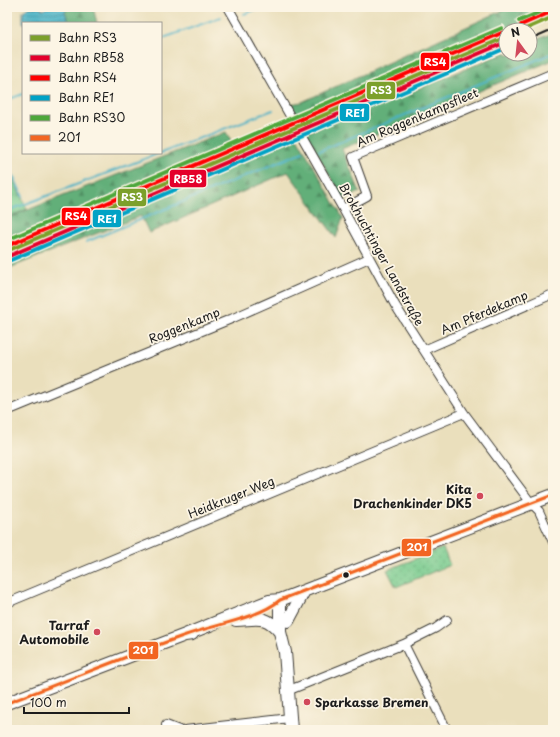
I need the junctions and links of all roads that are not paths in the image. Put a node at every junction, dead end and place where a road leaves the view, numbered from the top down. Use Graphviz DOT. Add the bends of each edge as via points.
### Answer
graph roads {
  1 [pos="228,7"];
  2 [pos="553,73"];
  3 [pos="343,209"];
  4 [pos="369,258"];
  5 [pos="553,294"];
  6 [pos="424,350"];
  7 [pos="7,411"];
  8 [pos="464,413"];
  9 [pos="553,495"];
  10 [pos="531,503"];
  11 [pos="553,542"];
  12 [pos="304,591"];
  13 [pos="280,600"];
  14 [pos="7,603"];
  15 [pos="236,620"];
  16 [pos="447,620"];
  17 [pos="288,621"];
  18 [pos="280,632"];
  19 [pos="185,635"];
  20 [pos="404,644"];
  21 [pos="284,652"];
  22 [pos="288,691"];
  23 [pos="7,703"];
  24 [pos="290,724"];
  25 [pos="166,725"];
  26 [pos="179,730"];
  27 [pos="186,730"];
  28 [pos="447,730"];
  1 -- 3 [label="street, Brokhuchtinger Landstraße"];
  2 -- 3 [label="street, Am Roggenkampsfleet" via="353,157 367,196"];
  3 -- 4 [label="street, Brokhuchtinger Landstraße"];
  4 -- 6 [label="street, Brokhuchtinger Landstraße"];
  4 -- 7 [label="street, Roggenkamp" via="231,319"];
  5 -- 6 [label="street, Am Pferdekamp"];
  6 -- 8 [label="street, Brokhuchtinger Landstraße"];
  8 -- 10 [label="street, Brokhuchtinger Landstraße"];
  8 -- 14 [label="street, Heidkruger Weg"];
  9 -- 10 [label="main road"];
  10 -- 11 [label="street, Brokhuchtinger Landstraße" via="539,511"];
  10 -- 12 [label="main road"];
  12 -- 13 [label="main road"];
  12 -- 17 [label="main road"];
  13 -- 15 [label="main road" via="273,606"];
  13 -- 17 [label="main road" via="287,612"];
  13 -- 18 [label="main road"];
  13 -- 19 [label="main road" via="269,601"];
  15 -- 18 [label="main road" via="269,620"];
  15 -- 19 [label="main road" via="196,634"];
  16 -- 20 [label="street"];
  17 -- 21 [label="main road"];
  18 -- 21 [label="main road"];
  19 -- 23 [label="main road"];
  20 -- 22 [label="street"];
  20 -- 28 [label="street"];
  21 -- 22 [label="main road"];
  22 -- 24 [label="main road"];
  24 -- 27 [label="street"];
  25 -- 26 [label="street"];
}
